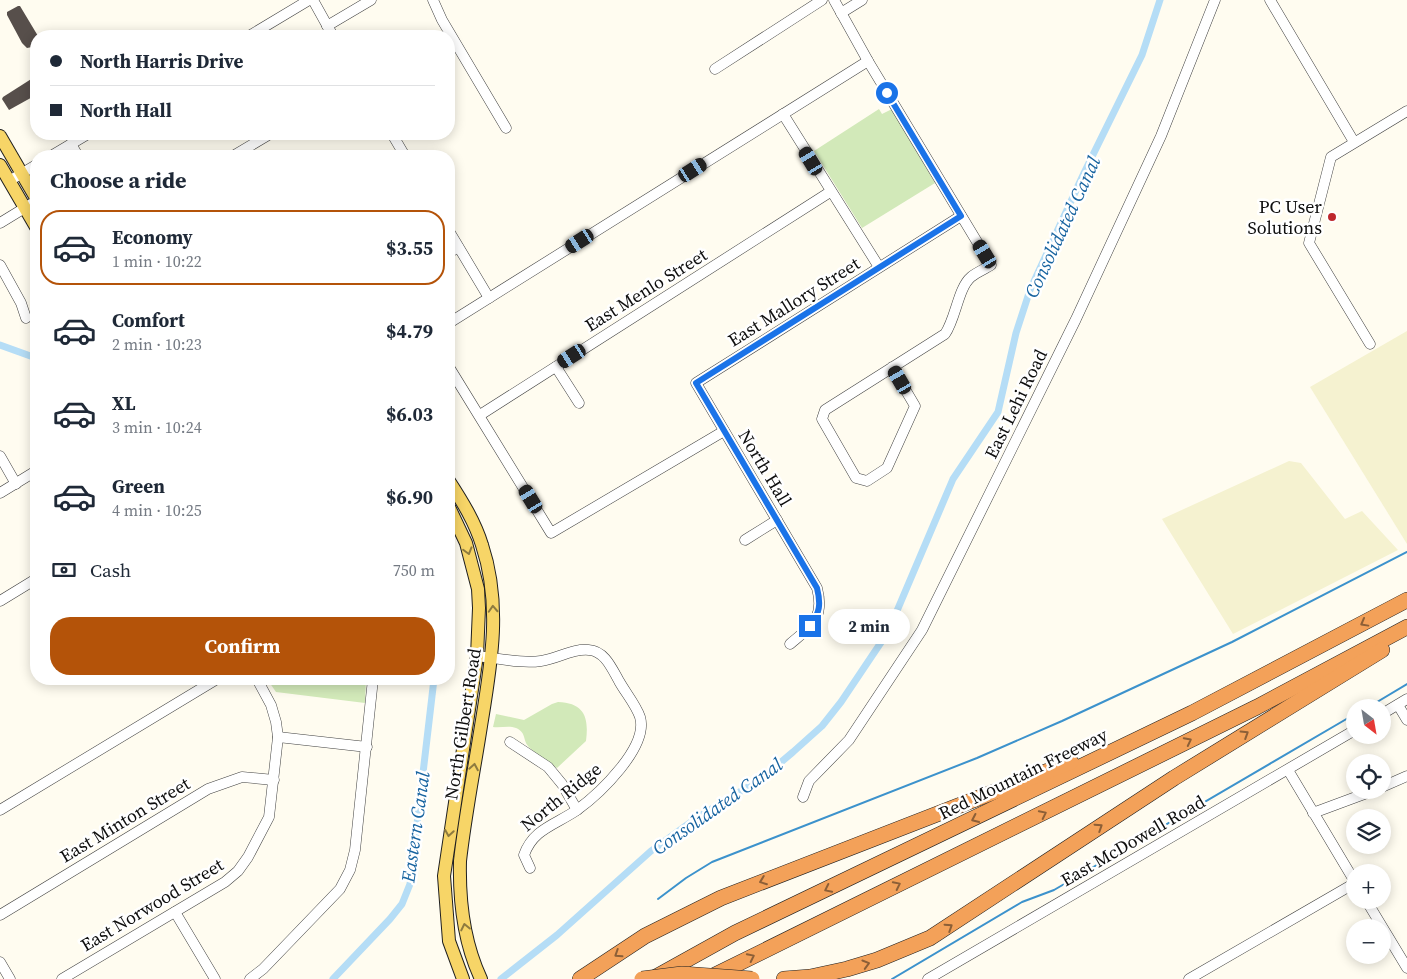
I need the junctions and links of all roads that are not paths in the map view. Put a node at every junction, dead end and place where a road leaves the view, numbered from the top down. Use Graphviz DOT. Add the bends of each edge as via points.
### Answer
graph roads {
  1 [pos="311,0"];
  2 [pos="371,0"];
  3 [pos="433,0"];
  4 [pos="822,0"];
  5 [pos="834,0"];
  6 [pos="862,0"];
  7 [pos="1215,0"];
  8 [pos="1270,0"];
  9 [pos="841,13"];
  10 [pos="327,26"];
  11 [pos="259,30"];
  12 [pos="329,30"];
  13 [pos="448,30"];
  14 [pos="455,42"];
  15 [pos="868,61"];
  16 [pos="715,69"];
  17 [pos="1407,111"];
  18 [pos="782,114"];
  19 [pos="506,128"];
  20 [pos="0,136"];
  21 [pos="78,140"];
  22 [pos="260,140"];
  23 [pos="1354,142"];
  24 [pos="71,144"];
  25 [pos="61,150"];
  26 [pos="74,150"];
  27 [pos="243,150"];
  28 [pos="0,165"];
  29 [pos="30,168"];
  30 [pos="22,173"];
  31 [pos="9,181"];
  32 [pos="30,188"];
  33 [pos="830,192"];
  34 [pos="30,204"];
  35 [pos="25,208"];
  36 [pos="961,216"];
  37 [pos="30,217"];
  38 [pos="0,223"];
  39 [pos="455,242"];
  40 [pos="458,247"];
  41 [pos="455,249"];
  42 [pos="0,265"];
  43 [pos="879,267"];
  44 [pos="489,298"];
  45 [pos="26,318"];
  46 [pos="455,319"];
  47 [pos="1370,344"];
  48 [pos="556,367"];
  49 [pos="892,367"];
  50 [pos="455,376"];
  51 [pos="696,383"];
  52 [pos="580,403"];
  53 [pos="480,415"];
  54 [pos="724,431"];
  55 [pos="0,456"];
  56 [pos="30,476"];
  57 [pos="16,484"];
  58 [pos="455,491"];
  59 [pos="0,493"];
  60 [pos="455,520"];
  61 [pos="777,520"];
  62 [pos="745,540"];
  63 [pos="30,584"];
  64 [pos="1407,600"];
  65 [pos="0,601"];
  66 [pos="1407,627"];
  67 [pos="1407,634"];
  68 [pos="790,644"];
  69 [pos="477,656"];
  70 [pos="492,658"];
  71 [pos="207,685"];
  72 [pos="260,685"];
  73 [pos="372,685"];
  74 [pos="1402,702"];
  75 [pos="1391,709"];
  76 [pos="1192,713"];
  77 [pos="1407,720"];
  78 [pos="1346,735"];
  79 [pos="278,737"];
  80 [pos="510,742"];
  81 [pos="367,747"];
  82 [pos="1288,770"];
  83 [pos="1407,776"];
  84 [pos="274,780"];
  85 [pos="1391,784"];
  86 [pos="804,797"];
  87 [pos="1351,799"];
  88 [pos="0,810"];
  89 [pos="577,810"];
  90 [pos="1313,813"];
  91 [pos="1346,867"];
  92 [pos="530,868"];
  93 [pos="1346,887"];
  94 [pos="1371,909"];
  95 [pos="175,912"];
  96 [pos="0,915"];
  97 [pos="0,962"];
  98 [pos="1407,968"];
  99 [pos="480,976"];
  100 [pos="10,979"];
  101 [pos="62,979"];
  102 [pos="215,979"];
  103 [pos="250,979"];
  104 [pos="464,979"];
  105 [pos="580,979"];
  106 [pos="642,979"];
  107 [pos="653,979"];
  108 [pos="708,979"];
  109 [pos="752,979"];
  110 [pos="784,979"];
  111 [pos="928,979"];
  112 [pos="1189,979"];
  1 -- 10 [label="street"];
  1 -- 11 [label="street"];
  2 -- 10 [label="street"];
  3 -- 13 [label="street"];
  4 -- 16 [label="street"];
  5 -- 9 [label="street"];
  6 -- 9 [label="street"];
  7 -- 86 [label="street, East Lehi Road" via="1162,136 1076,319 922,630 849,740 809,781"];
  8 -- 23 [label="street"];
  9 -- 15 [label="street"];
  10 -- 12 [label="street"];
  14 -- 19 [label="street"];
  15 -- 18 [label="street"];
  15 -- 36 [label="street"];
  17 -- 23 [label="street"];
  18 -- 33 [label="street"];
  18 -- 44 [label="street"];
  20 -- 30 [label="main road"];
  21 -- 24 [label="street"];
  22 -- 27 [label="street"];
  23 -- 47 [label="street" via="1330,157 1309,243"];
  24 -- 25 [label="street"];
  24 -- 26 [label="street"];
  28 -- 31 [label="main road"];
  29 -- 30 [label="street"];
  30 -- 31 [label="street"];
  30 -- 32 [label="main road"];
  31 -- 35 [label="main road"];
  33 -- 43 [label="street"];
  33 -- 48 [label="street, East Menlo Street"];
  34 -- 35 [label="street"];
  35 -- 37 [label="main road"];
  35 -- 38 [label="street"];
  36 -- 43 [label="street, East Mallory Street"];
  36 -- 49 [label="street" via="991,265 970,277 945,334"];
  39 -- 40 [label="street"];
  40 -- 41 [label="street"];
  40 -- 44 [label="street"];
  42 -- 45 [label="street"];
  43 -- 51 [label="street, East Mallory Street"];
  44 -- 46 [label="street"];
  48 -- 52 [label="street"];
  48 -- 53 [label="street, East Menlo Street"];
  49 -- 49 [label="street" via="914,406 887,468 862,481 856,478 822,419 825,410"];
  50 -- 53 [label="street"];
  51 -- 54 [label="street, North Hall"];
  53 -- 54 [label="street" via="552,533"];
  54 -- 61 [label="street, North Hall"];
  55 -- 57 [label="street"];
  56 -- 57 [label="street"];
  57 -- 59 [label="street"];
  70 -- 58 [label="main road, North Gilbert Road, one-way" via="494,612 486,562 473,522"];
  60 -- 69 [label="main road, North Gilbert Road, one-way" via="466,543 478,589"];
  61 -- 62 [label="street"];
  61 -- 68 [label="street, North Hall" via="817,588 821,603 810,626"];
  63 -- 65 [label="street"];
  64 -- 76 [label="highway, Red Mountain Freeway, one-way"];
  108 -- 66 [label="highway, one-way" via="1240,716"];
  110 -- 67 [label="highway, one-way" via="826,974 878,960 943,931 1174,778"];
  69 -- 70 [label="street, North Ridge"];
  69 -- 104 [label="main road, North Gilbert Road, one-way" via="444,876 449,941"];
  70 -- 89 [label="street, North Ridge" via="541,661 578,650 599,653 640,717 641,730 631,754 613,777"];
  99 -- 70 [label="main road, North Gilbert Road, one-way" via="470,951 464,921 460,861"];
  71 -- 88 [label="street"];
  72 -- 79 [label="street, East Norwood Street" via="271,705"];
  73 -- 81 [label="street"];
  74 -- 75 [label="street"];
  74 -- 77 [label="street"];
  76 -- 105 [label="highway, one-way" via="1160,722 1035,777 720,898 645,936"];
  76 -- 107 [label="highway, Red Mountain Freeway, one-way" via="735,933"];
  78 -- 82 [label="street, East McDowell Road"];
  79 -- 81 [label="street"];
  79 -- 84 [label="street, East Norwood Street"];
  80 -- 89 [label="street" via="548,767"];
  81 -- 103 [label="street" via="355,850 340,890"];
  82 -- 90 [label="street"];
  82 -- 111 [label="street, East McDowell Road"];
  83 -- 85 [label="street"];
  84 -- 95 [label="street, East Norwood Street" via="269,817 238,871"];
  84 -- 96 [label="street, East Minton Street" via="242,777 208,789"];
  87 -- 90 [label="street"];
  89 -- 92 [label="street, North Ridge" via="538,833 528,843 524,855"];
  90 -- 91 [label="street"];
  93 -- 112 [label="street"];
  94 -- 98 [label="street"];
  95 -- 101 [label="street, East Norwood Street"];
  95 -- 102 [label="street"];
  97 -- 100 [label="street"];
  106 -- 109 [label="highway, bridge" via="682,974"];
}
